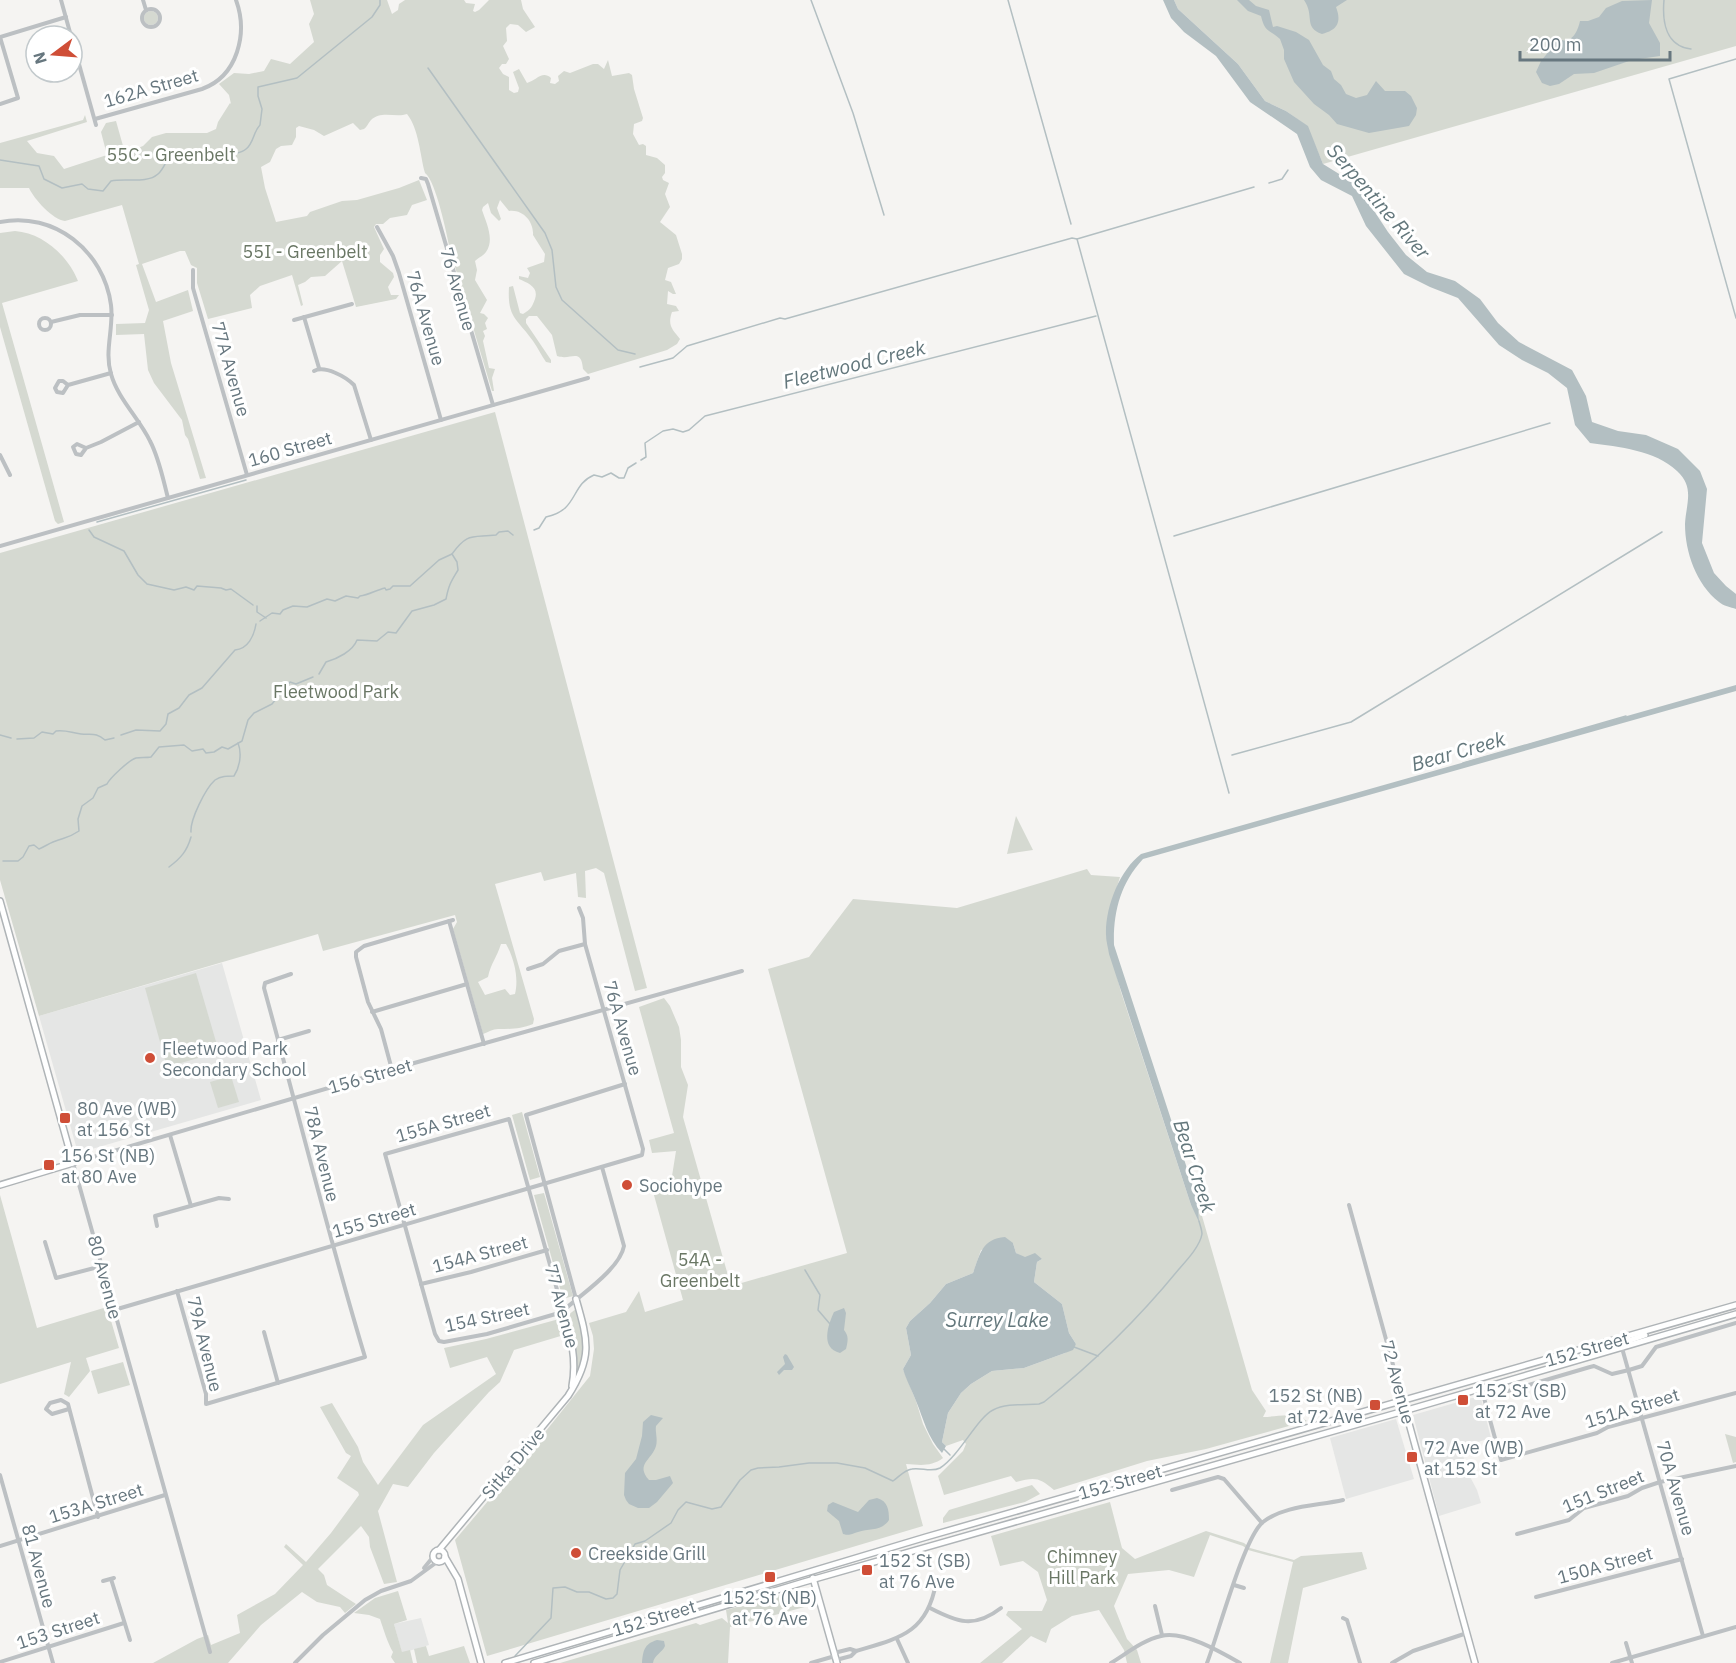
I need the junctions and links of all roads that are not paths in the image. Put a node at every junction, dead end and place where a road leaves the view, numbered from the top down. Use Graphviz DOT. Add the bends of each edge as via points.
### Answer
graph roads {
  1 [pos="61,0"];
  2 [pos="142,0"];
  3 [pos="236,0"];
  4 [pos="146,10"];
  5 [pos="66,17"];
  6 [pos="68,24"];
  7 [pos="0,37"];
  8 [pos="84,82"];
  9 [pos="0,104"];
  10 [pos="95,119"];
  11 [pos="96,125"];
  12 [pos="421,178"];
  13 [pos="0,222"];
  14 [pos="377,227"];
  15 [pos="193,270"];
  16 [pos="352,304"];
  17 [pos="112,315"];
  18 [pos="304,317"];
  19 [pos="294,320"];
  20 [pos="51,322"];
  21 [pos="111,373"];
  22 [pos="588,378"];
  23 [pos="68,385"];
  24 [pos="493,405"];
  25 [pos="441,420"];
  26 [pos="139,422"];
  27 [pos="371,440"];
  28 [pos="86,448"];
  29 [pos="0,455"];
  30 [pos="10,474"];
  31 [pos="247,475"];
  32 [pos="168,498"];
  33 [pos="0,546"];
  34 [pos="0,902"];
  35 [pos="579,908"];
  36 [pos="585,944"];
  37 [pos="528,969"];
  38 [pos="742,971"];
  39 [pos="291,974"];
  40 [pos="467,984"];
  41 [pos="604,1009"];
  42 [pos="372,1012"];
  43 [pos="309,1031"];
  44 [pos="278,1040"];
  45 [pos="484,1044"];
  46 [pos="392,1070"];
  47 [pos="625,1084"];
  48 [pos="294,1098"];
  49 [pos="509,1119"];
  50 [pos="170,1135"];
  51 [pos="642,1155"];
  52 [pos="74,1163"];
  53 [pos="602,1167"];
  54 [pos="544,1184"];
  55 [pos="0,1185"];
  56 [pos="530,1188"];
  57 [pos="229,1199"];
  58 [pos="1349,1205"];
  59 [pos="191,1206"];
  60 [pos="404,1225"];
  61 [pos="157,1226"];
  62 [pos="45,1242"];
  63 [pos="332,1246"];
  64 [pos="547,1250"];
  65 [pos="102,1266"];
  66 [pos="421,1284"];
  67 [pos="177,1291"];
  68 [pos="576,1299"];
  69 [pos="1736,1305"];
  70 [pos="114,1310"];
  71 [pos="563,1311"];
  72 [pos="1736,1314"];
  73 [pos="1736,1323"];
  74 [pos="1657,1329"];
  75 [pos="264,1332"];
  76 [pos="1622,1347"];
  77 [pos="1629,1370"];
  78 [pos="278,1383"];
  79 [pos="572,1391"];
  80 [pos="1736,1393"];
  81 [pos="1403,1402"];
  82 [pos="69,1409"];
  83 [pos="1406,1411"];
  84 [pos="1642,1418"];
  85 [pos="1735,1466"];
  86 [pos="0,1476"];
  87 [pos="1660,1482"];
  88 [pos="1172,1490"];
  89 [pos="165,1495"];
  90 [pos="1343,1500"];
  91 [pos="98,1517"];
  92 [pos="1262,1523"];
  93 [pos="1517,1534"];
  94 [pos="18,1540"];
  95 [pos="0,1546"];
  96 [pos="440,1557"];
  97 [pos="1682,1559"];
  98 [pos="811,1572"];
  99 [pos="813,1580"];
  100 [pos="103,1581"];
  101 [pos="936,1583"];
  102 [pos="1234,1585"];
  103 [pos="1244,1588"];
  104 [pos="1536,1597"];
  105 [pos="1155,1606"];
  106 [pos="930,1608"];
  107 [pos="1001,1608"];
  108 [pos="1343,1618"];
  109 [pos="124,1623"];
  110 [pos="1736,1627"];
  111 [pos="1467,1633"];
  112 [pos="1162,1635"];
  113 [pos="1703,1636"];
  114 [pos="897,1639"];
  115 [pos="130,1640"];
  116 [pos="1626,1643"];
  117 [pos="47,1646"];
  118 [pos="1213,1648"];
  119 [pos="210,1652"];
  120 [pos="836,1658"];
  121 [pos="1631,1660"];
  122 [pos="0,1662"];
  123 [pos="53,1663"];
  124 [pos="295,1663"];
  125 [pos="481,1663"];
  126 [pos="506,1663"];
  127 [pos="534,1663"];
  128 [pos="811,1663"];
  129 [pos="908,1663"];
  130 [pos="1111,1663"];
  131 [pos="1208,1663"];
  132 [pos="1240,1663"];
  133 [pos="1360,1663"];
  134 [pos="1392,1663"];
  135 [pos="1475,1663"];
  136 [pos="1612,1663"];
  1 -- 5 [label="street"];
  2 -- 4 [label="street"];
  3 -- 10 [label="street, 162A Street" via="241,39 225,72 208,86"];
  4 -- 4 [label="street" via="143,22 154,26 159,22 159,14 154,9"];
  5 -- 6 [label="street"];
  5 -- 7 [label="street"];
  7 -- 9 [label="street" via="18,99"];
  8 -- 10 [label="street"];
  10 -- 11 [label="street"];
  12 -- 24 [label="street, 76 Avenue" via="428,184"];
  13 -- 17 [label="street" via="45,223 63,232 93,259 104,277"];
  14 -- 25 [label="street, 76A Avenue" via="399,273"];
  15 -- 31 [label="street, 77A Avenue" via="193,288"];
  16 -- 18 [label="street"];
  17 -- 20 [label="street" via="81,315"];
  17 -- 21 [label="street" via="108,346"];
  18 -- 19 [label="street"];
  18 -- 27 [label="street" via="317,370 325,369 354,385"];
  21 -- 23 [label="street"];
  21 -- 26 [label="street"];
  22 -- 24 [label="street, 160 Street"];
  24 -- 25 [label="street, 160 Street"];
  25 -- 27 [label="street, 160 Street"];
  26 -- 28 [label="street"];
  26 -- 32 [label="street" via="154,447"];
  27 -- 31 [label="street, 160 Street"];
  29 -- 30 [label="street"];
  31 -- 32 [label="street, 160 Street"];
  32 -- 33 [label="street, 160 Street"];
  34 -- 52 [label="main road, 80 Avenue"];
  35 -- 36 [label="street, 76A Avenue"];
  36 -- 37 [label="street" via="560,951"];
  36 -- 41 [label="street, 76A Avenue"];
  38 -- 41 [label="street, 156 Street"];
  39 -- 44 [label="street, 78A Avenue" via="265,983 264,988"];
  40 -- 42 [label="street"];
  40 -- 42 [label="street" via="452,920 357,950"];
  40 -- 45 [label="street"];
  41 -- 45 [label="street, 156 Street"];
  41 -- 47 [label="street, 76A Avenue"];
  42 -- 46 [label="street"];
  43 -- 44 [label="street"];
  44 -- 48 [label="street, 78A Avenue"];
  45 -- 46 [label="street, 156 Street"];
  46 -- 48 [label="street, 156 Street"];
  47 -- 51 [label="street, 76A Avenue"];
  47 -- 54 [label="street, 77 Avenue" via="526,1115"];
  48 -- 50 [label="street, 156 Street"];
  48 -- 63 [label="street, 78A Avenue"];
  49 -- 56 [label="street, 77 Avenue"];
  49 -- 60 [label="street, 155A Street" via="385,1154"];
  50 -- 52 [label="street, 156 Street"];
  50 -- 59 [label="street"];
  51 -- 53 [label="street, 155 Street"];
  52 -- 55 [label="main road, 156 Street"];
  52 -- 65 [label="street, 80 Avenue"];
  53 -- 54 [label="street, 155 Street"];
  53 -- 68 [label="street, 154 Street" via="624,1242 623,1251 609,1270"];
  54 -- 56 [label="street, 155 Street"];
  54 -- 68 [label="street, 77 Avenue"];
  56 -- 60 [label="street, 155 Street"];
  56 -- 64 [label="street, 77 Avenue"];
  57 -- 59 [label="street"];
  58 -- 81 [label="street, 72 Avenue"];
  59 -- 61 [label="street" via="154,1216"];
  60 -- 63 [label="street, 155 Street"];
  60 -- 66 [label="street"];
  62 -- 65 [label="street" via="56,1278"];
  63 -- 67 [label="street, 155 Street"];
  63 -- 78 [label="street, 78A Avenue" via="364,1357"];
  64 -- 66 [label="street, 154A Street"];
  64 -- 71 [label="street, 77 Avenue"];
  65 -- 70 [label="street, 80 Avenue"];
  66 -- 71 [label="street, 154 Street" via="438,1340 446,1342"];
  67 -- 70 [label="street, 155 Street"];
  67 -- 78 [label="street, 79A Avenue" via="206,1404"];
  68 -- 71 [label="street, 154 Street"];
  68 -- 79 [label="main road, 77 Avenue" via="587,1350"];
  69 -- 74 [label="main road, 152 Street"];
  70 -- 89 [label="street, 80 Avenue"];
  71 -- 79 [label="main road, 77 Avenue" via="574,1352"];
  72 -- 76 [label="main road, 152 Street"];
  73 -- 77 [label="street" via="1656,1347 1642,1366"];
  74 -- 76 [label="main road"];
  74 -- 81 [label="main road, 152 Street"];
  75 -- 78 [label="street"];
  76 -- 77 [label="street, 70A Avenue"];
  76 -- 83 [label="main road, 152 Street"];
  77 -- 84 [label="street, 70A Avenue"];
  77 -- 84 [label="street, 151A Street" via="1612,1374 1594,1366 1484,1398 1501,1460"];
  79 -- 96 [label="main road, Sitka Drive"];
  80 -- 84 [label="street, 151A Street"];
  81 -- 83 [label="main road, 72 Avenue"];
  81 -- 98 [label="main road, 152 Street"];
  82 -- 82 [label="street" via="61,1400 50,1403 46,1409 52,1414"];
  82 -- 91 [label="street"];
  83 -- 99 [label="main road, 152 Street"];
  83 -- 111 [label="main road, 72 Avenue"];
  84 -- 87 [label="street, 70A Avenue"];
  85 -- 87 [label="street, 151 Street"];
  86 -- 94 [label="street, 81 Avenue"];
  87 -- 93 [label="street, 151 Street" via="1584,1508 1569,1520"];
  87 -- 97 [label="street, 70A Avenue"];
  88 -- 92 [label="street" via="1218,1477 1224,1479"];
  89 -- 91 [label="street, 153A Street"];
  89 -- 119 [label="street, 80 Avenue"];
  90 -- 92 [label="street" via="1287,1511"];
  91 -- 94 [label="street, 153A Street"];
  92 -- 102 [label="street" via="1246,1547"];
  94 -- 95 [label="street, 153A Street"];
  94 -- 117 [label="street, 81 Avenue"];
  96 -- 124 [label="street" via="411,1581 365,1600"];
  96 -- 125 [label="main road" via="455,1574"];
  97 -- 104 [label="street, 150A Street"];
  97 -- 113 [label="street, 70A Avenue"];
  98 -- 99 [label="main road"];
  98 -- 126 [label="main road, 152 Street"];
  99 -- 120 [label="main road"];
  99 -- 127 [label="main road, 152 Street"];
  100 -- 109 [label="street" via="113,1578"];
  101 -- 106 [label="street"];
  102 -- 103 [label="street"];
  102 -- 118 [label="street"];
  105 -- 112 [label="street"];
  106 -- 107 [label="street" via="954,1620 969,1622 989,1617"];
  106 -- 114 [label="street"];
  108 -- 133 [label="street" via="1347,1620"];
  109 -- 115 [label="street"];
  109 -- 117 [label="street, 153 Street"];
  110 -- 113 [label="street"];
  111 -- 134 [label="street" via="1413,1651"];
  111 -- 135 [label="main road, 72 Avenue"];
  112 -- 118 [label="street" via="1191,1639"];
  112 -- 130 [label="street"];
  113 -- 121 [label="street"];
  114 -- 120 [label="street"];
  114 -- 129 [label="street"];
  116 -- 121 [label="street"];
  117 -- 122 [label="street, 153 Street"];
  117 -- 123 [label="street, 81 Avenue"];
  118 -- 131 [label="street"];
  118 -- 132 [label="street"];
  120 -- 128 [label="street"];
  121 -- 136 [label="street"];
}
